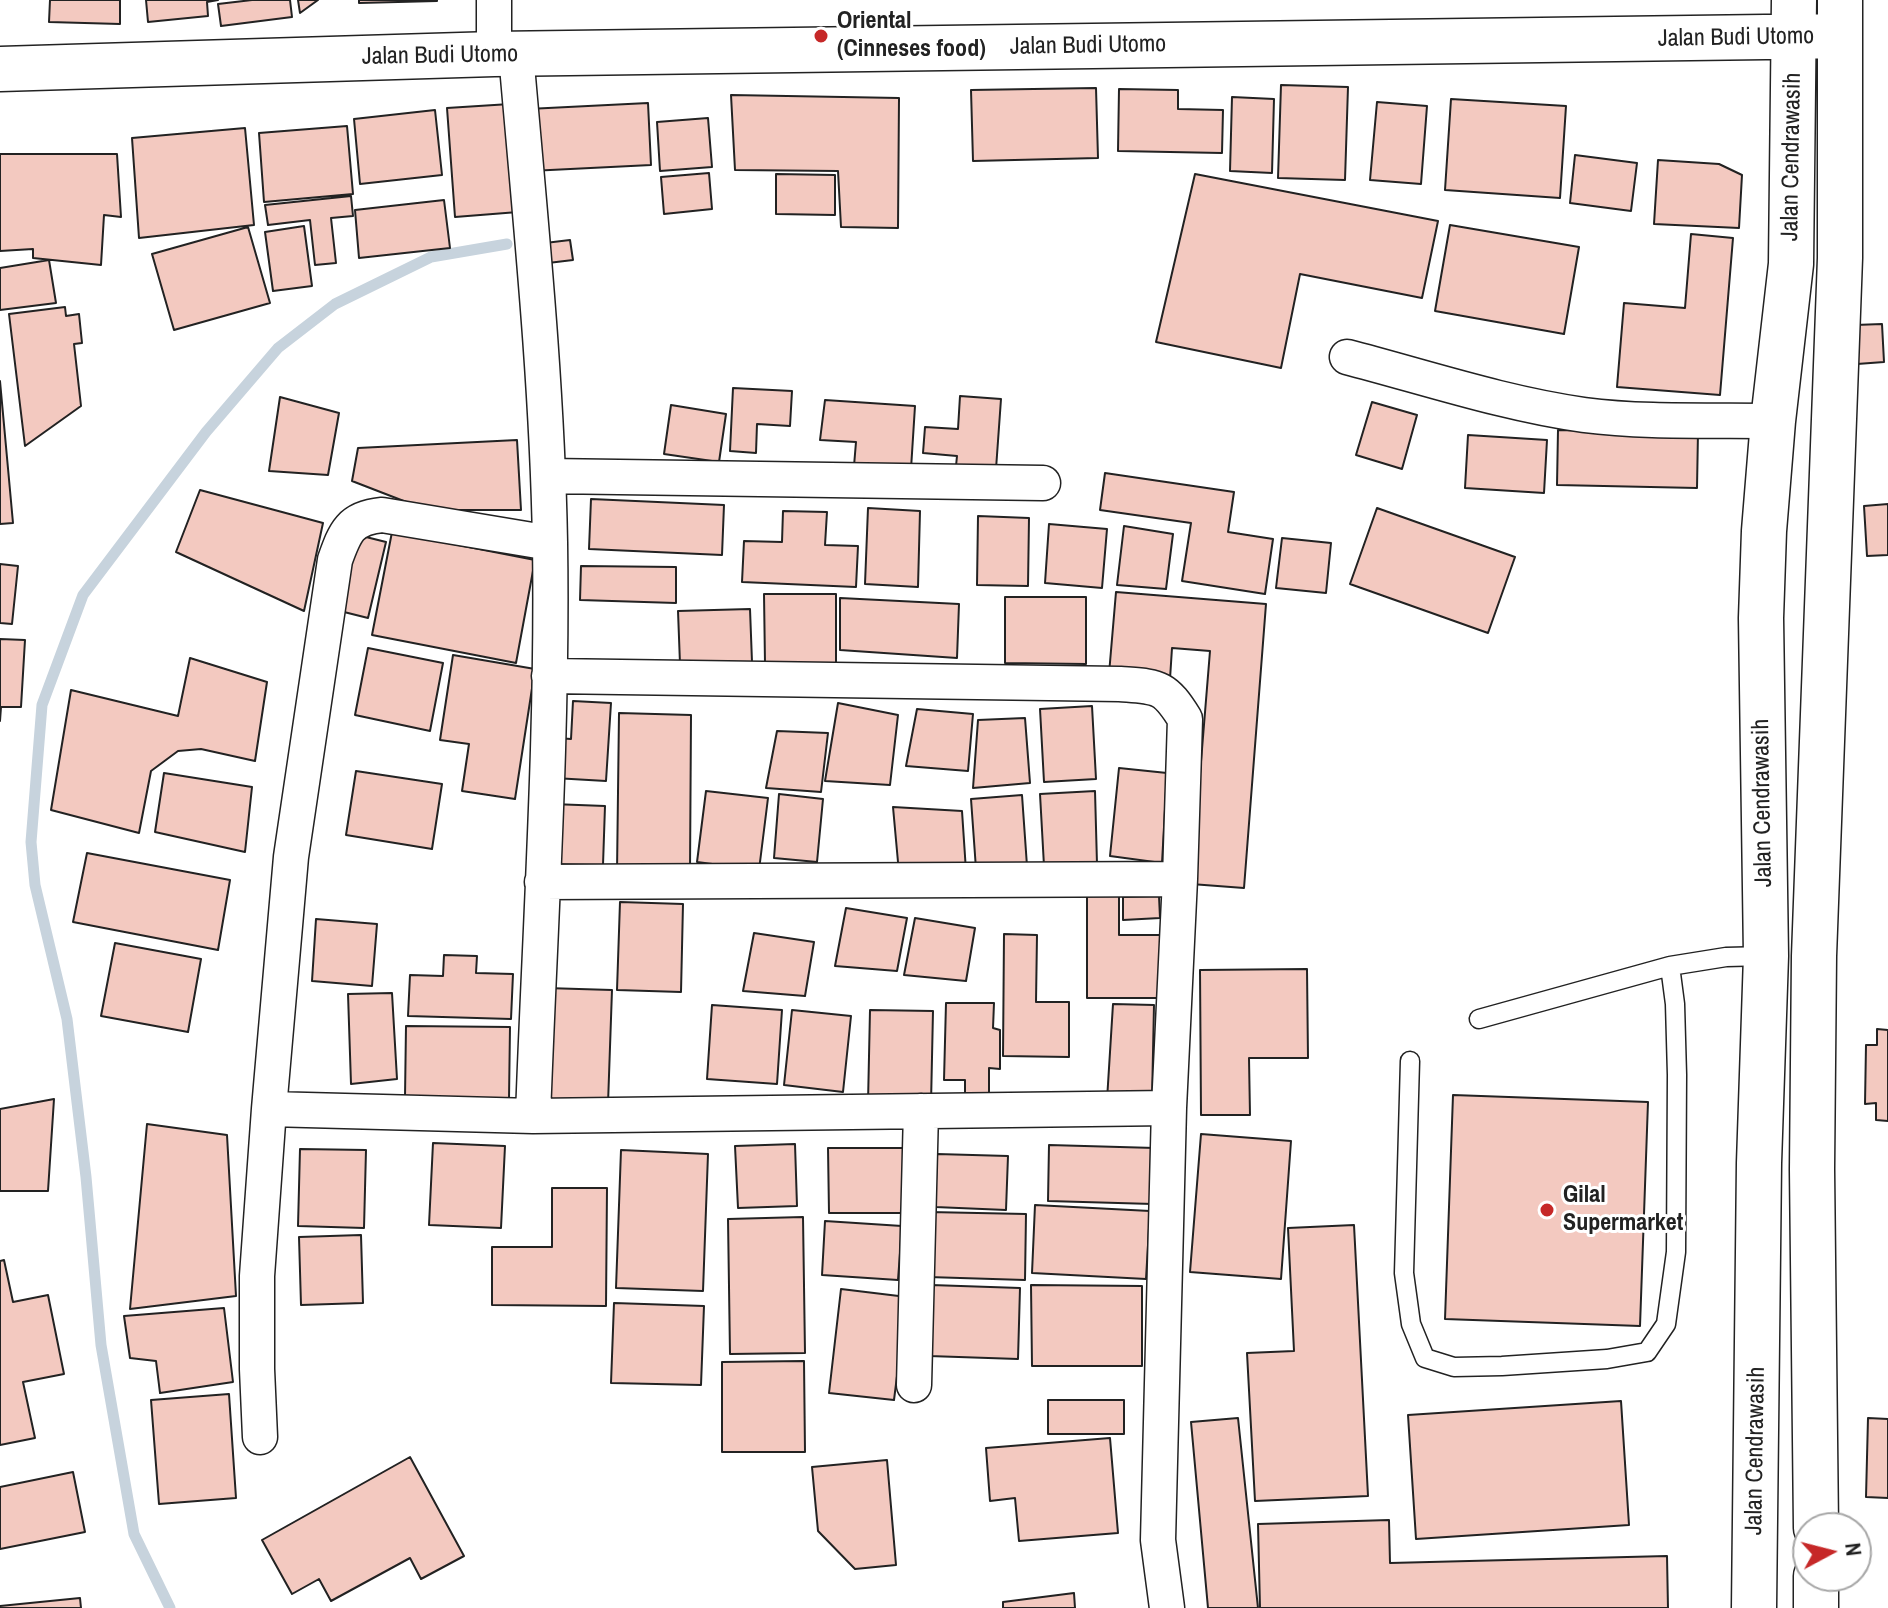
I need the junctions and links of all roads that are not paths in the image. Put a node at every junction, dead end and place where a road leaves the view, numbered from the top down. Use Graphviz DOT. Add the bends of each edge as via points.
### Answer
graph roads {
  1 [pos="494,0"];
  2 [pos="1793,18"];
  3 [pos="1840,18"];
  4 [pos="505,54"];
  5 [pos="0,69"];
  6 [pos="1347,357"];
  7 [pos="1773,421"];
  8 [pos="548,476"];
  9 [pos="1043,483"];
  10 [pos="550,543"];
  11 [pos="549,676"];
  12 [pos="1180,879"];
  13 [pos="542,882"];
  14 [pos="1766,956"];
  15 [pos="1670,966"];
  16 [pos="1479,1019"];
  17 [pos="1410,1061"];
  18 [pos="1169,1108"];
  19 [pos="269,1109"];
  20 [pos="921,1111"];
  21 [pos="533,1116"];
  22 [pos="1759,1163"];
  23 [pos="1812,1169"];
  24 [pos="914,1385"];
  25 [pos="260,1437"];
  26 [pos="1816,1512"];
  27 [pos="1167,1608"];
  28 [pos="1754,1608"];
  1 -- 4 [label="street"];
  2 -- 3 [label="main road, Jalan Budi Utomo"];
  2 -- 4 [label="main road, Jalan Budi Utomo"];
  2 -- 7 [label="main road, Jalan Cendrawasih" via="1791,264"];
  3 -- 23 [label="main road, Jalan Cendrawasih" via="1840,258 1814,956"];
  4 -- 5 [label="main road, Jalan Budi Utomo"];
  4 -- 8 [label="street" via="541,346"];
  6 -- 7 [label="street" via="1583,414"];
  7 -- 14 [label="main road, Jalan Cendrawasih" via="1761,618"];
  8 -- 9 [label="street"];
  8 -- 10 [label="street"];
  10 -- 11 [label="street"];
  10 -- 19 [label="street" via="382,515 364,517 345,532 335,560 291,857"];
  11 -- 12 [label="street" via="1152,687 1171,696 1185,719"];
  11 -- 13 [label="street"];
  12 -- 13 [label="street"];
  12 -- 18 [label="street"];
  13 -- 21 [label="street"];
  14 -- 15 [label="lane"];
  14 -- 22 [label="main road, Jalan Cendrawasih"];
  15 -- 16 [label="lane"];
  15 -- 17 [label="lane" via="1677,1075 1676,1252 1666,1324 1647,1352 1502,1366 1454,1367 1425,1358 1411,1324 1404,1273"];
  18 -- 20 [label="street"];
  18 -- 27 [label="street" via="1158,1540"];
  19 -- 21 [label="street"];
  19 -- 25 [label="street" via="257,1276"];
  20 -- 21 [label="street"];
  20 -- 24 [label="street"];
  22 -- 23 [label="main road"];
  22 -- 28 [label="main road, Jalan Cendrawasih"];
  23 -- 26 [label="main road, Jalan Cendrawasih"];
}
